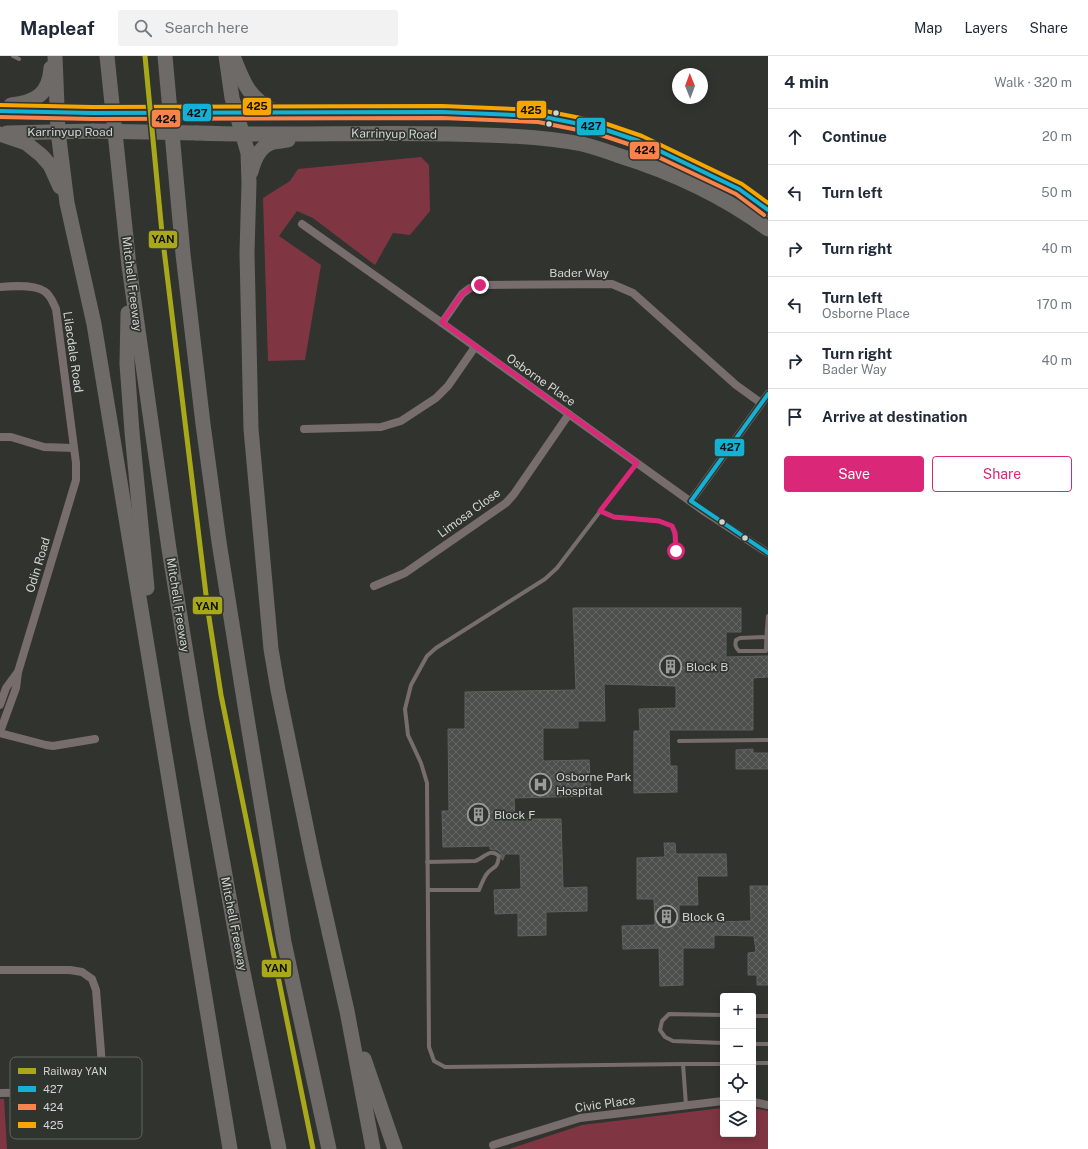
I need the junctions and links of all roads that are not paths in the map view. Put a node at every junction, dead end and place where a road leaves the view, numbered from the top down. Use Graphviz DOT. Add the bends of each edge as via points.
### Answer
graph roads {
  1 [pos="13,56"];
  2 [pos="52,56"];
  3 [pos="55,56"];
  4 [pos="107,56"];
  5 [pos="165,56"];
  6 [pos="226,56"];
  7 [pos="234,56"];
  8 [pos="19,59"];
  9 [pos="0,107"];
  10 [pos="0,111"];
  11 [pos="275,112"];
  12 [pos="58,113"];
  13 [pos="236,113"];
  14 [pos="539,116"];
  15 [pos="58,131"];
  16 [pos="0,133"];
  17 [pos="330,133"];
  18 [pos="244,135"];
  19 [pos="584,145"];
  20 [pos="249,183"];
  21 [pos="67,203"];
  22 [pos="768,210"];
  23 [pos="302,224"];
  24 [pos="768,229"];
  25 [pos="129,266"];
  26 [pos="0,287"];
  27 [pos="442,322"];
  28 [pos="475,347"];
  29 [pos="768,394"];
  30 [pos="761,403"];
  31 [pos="569,414"];
  32 [pos="304,429"];
  33 [pos="0,437"];
  34 [pos="74,448"];
  35 [pos="76,463"];
  36 [pos="637,463"];
  37 [pos="691,501"];
  38 [pos="600,511"];
  39 [pos="768,553"];
  40 [pos="674,554"];
  41 [pos="374,586"];
  42 [pos="768,616"];
  43 [pos="766,637"];
  44 [pos="18,672"];
  45 [pos="0,706"];
  46 [pos="161,730"];
  47 [pos="0,732"];
  48 [pos="95,739"];
  49 [pos="768,740"];
  50 [pos="679,741"];
  51 [pos="427,862"];
  52 [pos="428,890"];
  53 [pos="0,970"];
  54 [pos="347,1011"];
  55 [pos="720,1015"];
  56 [pos="756,1016"];
  57 [pos="768,1016"];
  58 [pos="720,1043"];
  59 [pos="756,1044"];
  60 [pos="768,1044"];
  61 [pos="101,1057"];
  62 [pos="756,1063"];
  63 [pos="768,1063"];
  64 [pos="683,1064"];
  65 [pos="720,1064"];
  66 [pos="0,1093"];
  67 [pos="10,1093"];
  68 [pos="720,1101"];
  69 [pos="756,1102"];
  70 [pos="768,1104"];
  71 [pos="686,1106"];
  72 [pos="493,1145"];
  73 [pos="230,1149"];
  74 [pos="279,1149"];
  75 [pos="329,1149"];
  76 [pos="373,1149"];
  77 [pos="395,1149"];
  1 -- 8 [label="lane"];
  2 -- 9 [label="highway" via="48,84 40,96 33,100"];
  3 -- 12 [label="highway"];
  4 -- 25 [label="highway, Mitchell Freeway"];
  5 -- 75 [label="highway" via="182,254 219,542 284,942"];
  6 -- 13 [label="highway"];
  7 -- 11 [label="highway" via="252,96"];
  10 -- 12 [label="highway, Karrinyup Road"];
  11 -- 13 [label="highway, Karrinyup Road"];
  11 -- 14 [label="highway, Karrinyup Road" via="442,112"];
  12 -- 13 [label="highway, Karrinyup Road, bridge"];
  12 -- 15 [label="highway"];
  13 -- 18 [label="highway"];
  14 -- 19 [label="highway" via="534,123 534,128 538,131"];
  14 -- 22 [label="highway, Karrinyup Road" via="600,128 639,141 739,189"];
  15 -- 16 [label="highway, Karrinyup Road"];
  15 -- 18 [label="highway, Karrinyup Road, bridge"];
  15 -- 21 [label="highway"];
  16 -- 21 [label="highway" via="26,143 47,161 54,171"];
  17 -- 18 [label="highway, Karrinyup Road"];
  17 -- 19 [label="highway, Karrinyup Road" via="533,137"];
  17 -- 20 [label="highway" via="273,142 266,146 257,154"];
  18 -- 20 [label="highway" via="248,153"];
  19 -- 24 [label="highway, Karrinyup Road" via="636,161 694,184 720,197"];
  20 -- 54 [label="highway" via="247,253 251,429 271,649"];
  21 -- 46 [label="highway" via="94,324"];
  23 -- 27 [label="street, Osborne Place"];
  25 -- 46 [label="highway" via="127,364"];
  25 -- 74 [label="highway, Mitchell Freeway" via="169,549 197,720 239,952"];
  26 -- 34 [label="street, Lilacdale Road" via="23,286 44,291 52,299 56,309"];
  27 -- 28 [label="street, Osborne Place"];
  27 -- 30 [label="street, Bader Way" via="462,294 480,285 612,284 634,293 736,385"];
  28 -- 31 [label="street, Osborne Place"];
  28 -- 32 [label="street" via="448,386 436,398 401,421 380,427"];
  29 -- 30 [label="street"];
  30 -- 37 [label="street"];
  31 -- 36 [label="street, Osborne Place"];
  31 -- 41 [label="street, Limosa Close" via="506,503 405,574"];
  33 -- 34 [label="street" via="11,437 44,447"];
  34 -- 35 [label="street, Lilacdale Road"];
  35 -- 44 [label="street, Odin Road" via="76,480"];
  36 -- 37 [label="street, Osborne Place"];
  36 -- 38 [label="lane"];
  37 -- 39 [label="street, Osborne Place"];
  38 -- 40 [label="lane" via="614,517 659,521 672,526 675,533"];
  38 -- 51 [label="lane" via="557,568 545,579 436,648 427,656 411,685 405,709 408,735 427,782"];
  42 -- 43 [label="lane"];
  43 -- 43 [label="lane" via="766,651 739,651 736,648 736,640 740,638"];
  44 -- 45 [label="street, Odin Road" via="6,688"];
  44 -- 47 [label="street, Odin Road" via="16,688"];
  46 -- 73 [label="highway"];
  47 -- 48 [label="street" via="53,746"];
  49 -- 50 [label="lane"];
  51 -- 52 [label="lane"];
  51 -- 52 [label="lane" via="475,861 492,852 499,856 498,863 486,875 479,890"];
  52 -- 64 [label="lane" via="429,1047 434,1061 445,1067"];
  53 -- 61 [label="street" via="70,970 82,972 92,979 96,990"];
  54 -- 76 [label="highway"];
  54 -- 77 [label="highway"];
  55 -- 58 [label="lane" via="669,1014 662,1021 660,1030 665,1037 673,1041"];
  56 -- 57 [label="lane"];
  59 -- 60 [label="lane"];
  62 -- 63 [label="lane"];
  64 -- 65 [label="lane"];
  64 -- 71 [label="lane"];
  66 -- 67 [label="street"];
  68 -- 71 [label="street, Civic Place"];
  69 -- 70 [label="street"];
  71 -- 72 [label="street, Civic Place" via="580,1118"];
}
